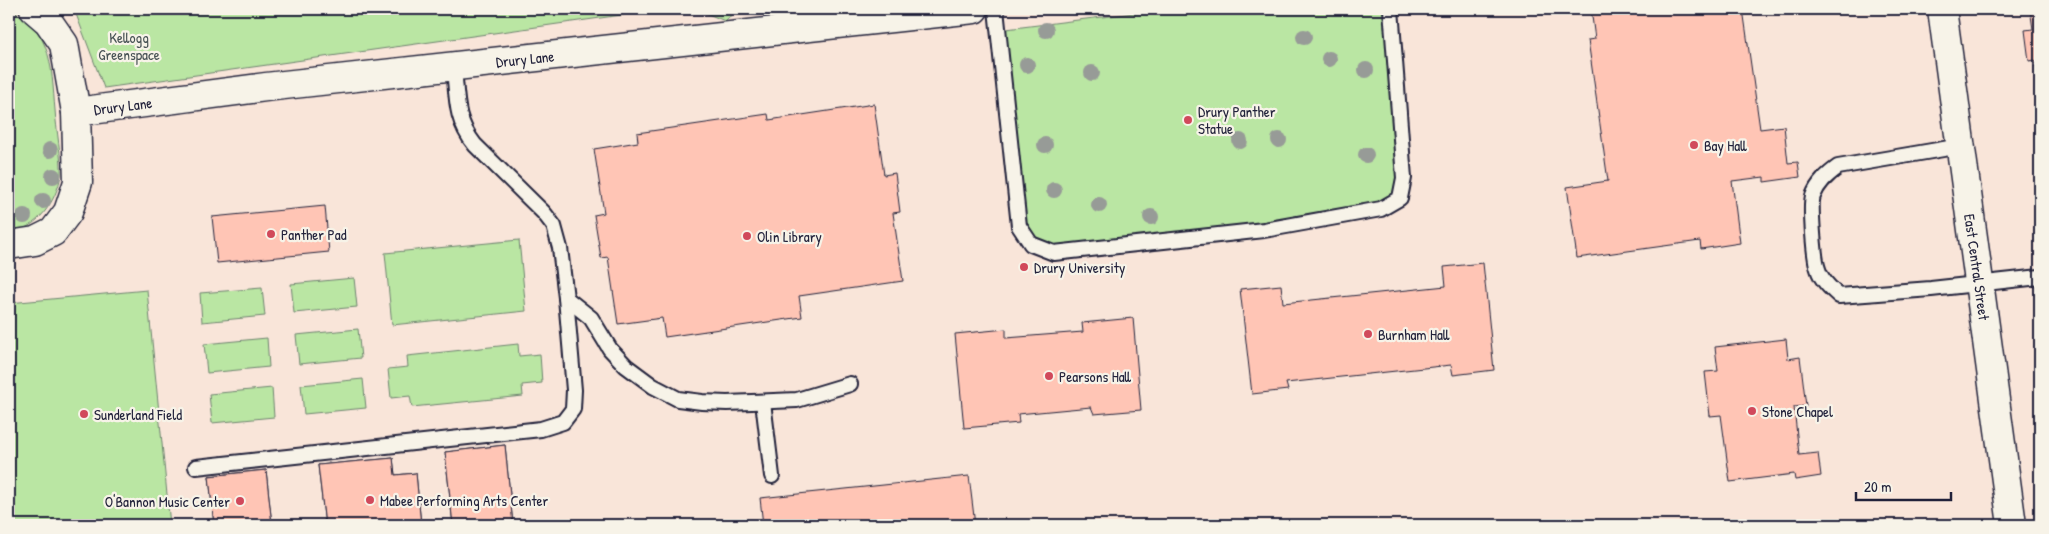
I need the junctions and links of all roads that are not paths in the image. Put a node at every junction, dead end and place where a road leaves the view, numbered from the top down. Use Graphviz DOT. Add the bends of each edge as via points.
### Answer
graph roads {
  1 [pos="34,9"];
  2 [pos="974,9"];
  3 [pos="996,9"];
  4 [pos="1391,9"];
  5 [pos="1942,9"];
  6 [pos="454,67"];
  7 [pos="76,112"];
  8 [pos="1961,146"];
  9 [pos="9,244"];
  10 [pos="2040,277"];
  11 [pos="1979,284"];
  12 [pos="566,298"];
  13 [pos="850,384"];
  14 [pos="763,402"];
  15 [pos="196,467"];
  16 [pos="772,476"];
  17 [pos="2012,525"];
  1 -- 7 [label="street, Drury Lane" via="48,21 64,44"];
  2 -- 6 [label="street, Drury Lane"];
  3 -- 4 [label="lane" via="1019,226 1031,244 1054,253 1264,230 1381,209 1400,198 1404,178"];
  5 -- 8 [label="street, East Central Street"];
  6 -- 7 [label="street, Drury Lane"];
  6 -- 12 [label="lane" via="459,120 466,134 554,226"];
  7 -- 9 [label="street, Drury Lane" via="78,182 68,212 53,232 35,241"];
  8 -- 11 [label="street, East Central Street"];
  8 -- 11 [label="lane" via="1838,167 1827,175 1812,198 1818,270 1839,296"];
  10 -- 11 [label="lane"];
  11 -- 17 [label="street, East Central Street"];
  12 -- 14 [label="lane" via="591,318 610,349 626,366 653,386 678,399"];
  12 -- 15 [label="lane" via="574,390 573,409 563,422 542,429"];
  13 -- 14 [label="lane" via="797,400"];
  14 -- 16 [label="lane"];
}
